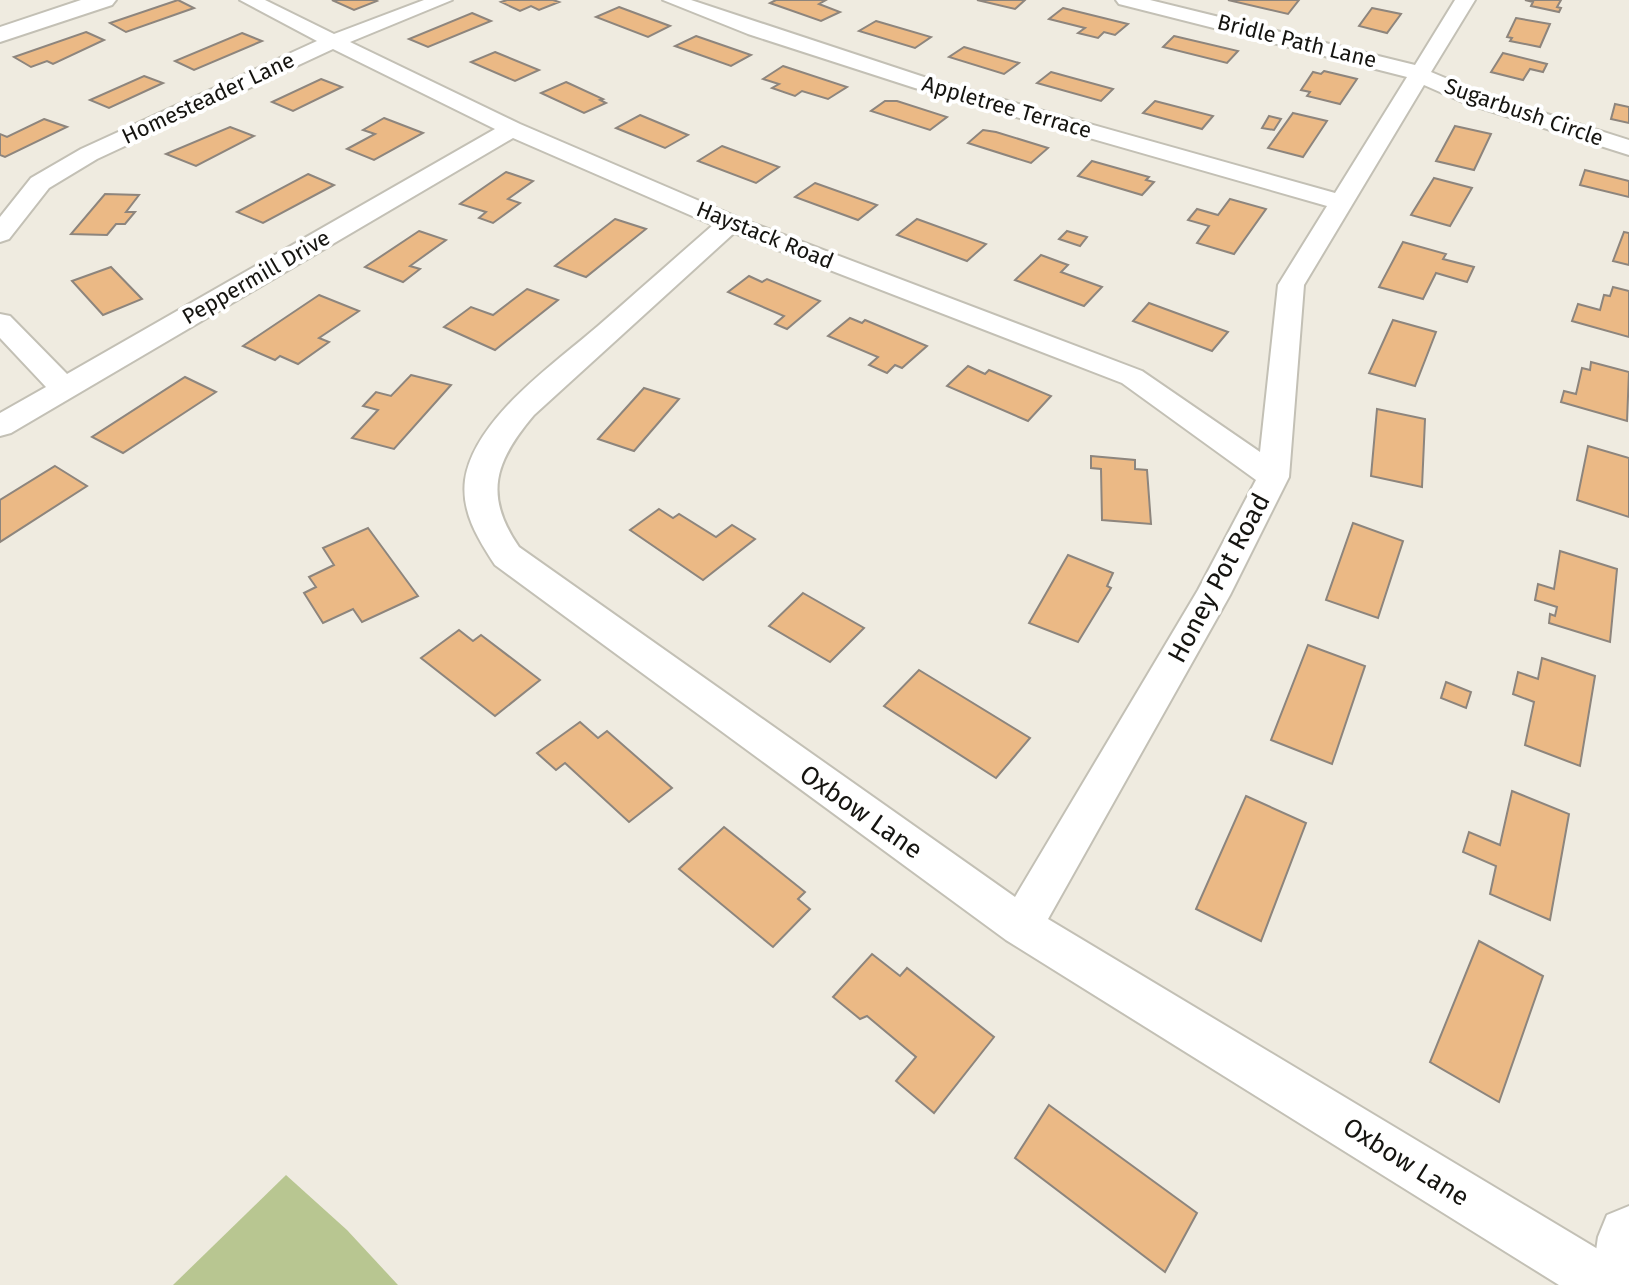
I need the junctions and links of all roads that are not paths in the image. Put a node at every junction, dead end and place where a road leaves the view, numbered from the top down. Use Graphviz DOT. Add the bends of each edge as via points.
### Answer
graph roads {
  1 [pos="104,0"];
  2 [pos="250,0"];
  3 [pos="442,0"];
  4 [pos="673,0"];
  5 [pos="1126,0"];
  6 [pos="1465,0"];
  7 [pos="1158,3"];
  8 [pos="0,35"];
  9 [pos="336,40"];
  10 [pos="1420,75"];
  11 [pos="512,129"];
  12 [pos="1629,148"];
  13 [pos="1344,203"];
  14 [pos="730,223"];
  15 [pos="0,234"];
  16 [pos="0,322"];
  17 [pos="64,388"];
  18 [pos="0,426"];
  19 [pos="1273,477"];
  20 [pos="1021,926"];
  21 [pos="1629,1237"];
  22 [pos="1607,1285"];
  23 [pos="1623,1285"];
  1 -- 8 [label="main road"];
  2 -- 9 [label="street, Haystack Road"];
  3 -- 9 [label="street, Homesteader Lane"];
  4 -- 13 [label="street, Appletree Terrace" via="999,106"];
  5 -- 7 [label="street, Bridle Path Lane"];
  6 -- 10 [label="street, Honey Pot Road"];
  7 -- 10 [label="street, Bridle Path Lane"];
  9 -- 11 [label="street, Haystack Road"];
  9 -- 15 [label="street, Homesteader Lane" via="125,135 49,177"];
  10 -- 12 [label="street, Sugarbush Circle" via="1487,103"];
  10 -- 13 [label="street, Honey Pot Road"];
  11 -- 14 [label="street, Haystack Road"];
  11 -- 17 [label="street, Peppermill Drive"];
  13 -- 19 [label="street, Honey Pot Road" via="1291,285"];
  14 -- 19 [label="street, Haystack Road" via="1132,377"];
  14 -- 20 [label="street, Oxbow Lane" via="507,425 480,480 479,499 492,537 531,577"];
  16 -- 17 [label="street"];
  17 -- 18 [label="street, Peppermill Drive"];
  19 -- 20 [label="street, Honey Pot Road" via="1213,595"];
  20 -- 22 [label="street, Oxbow Lane"];
  21 -- 23 [label="main road"];
}
